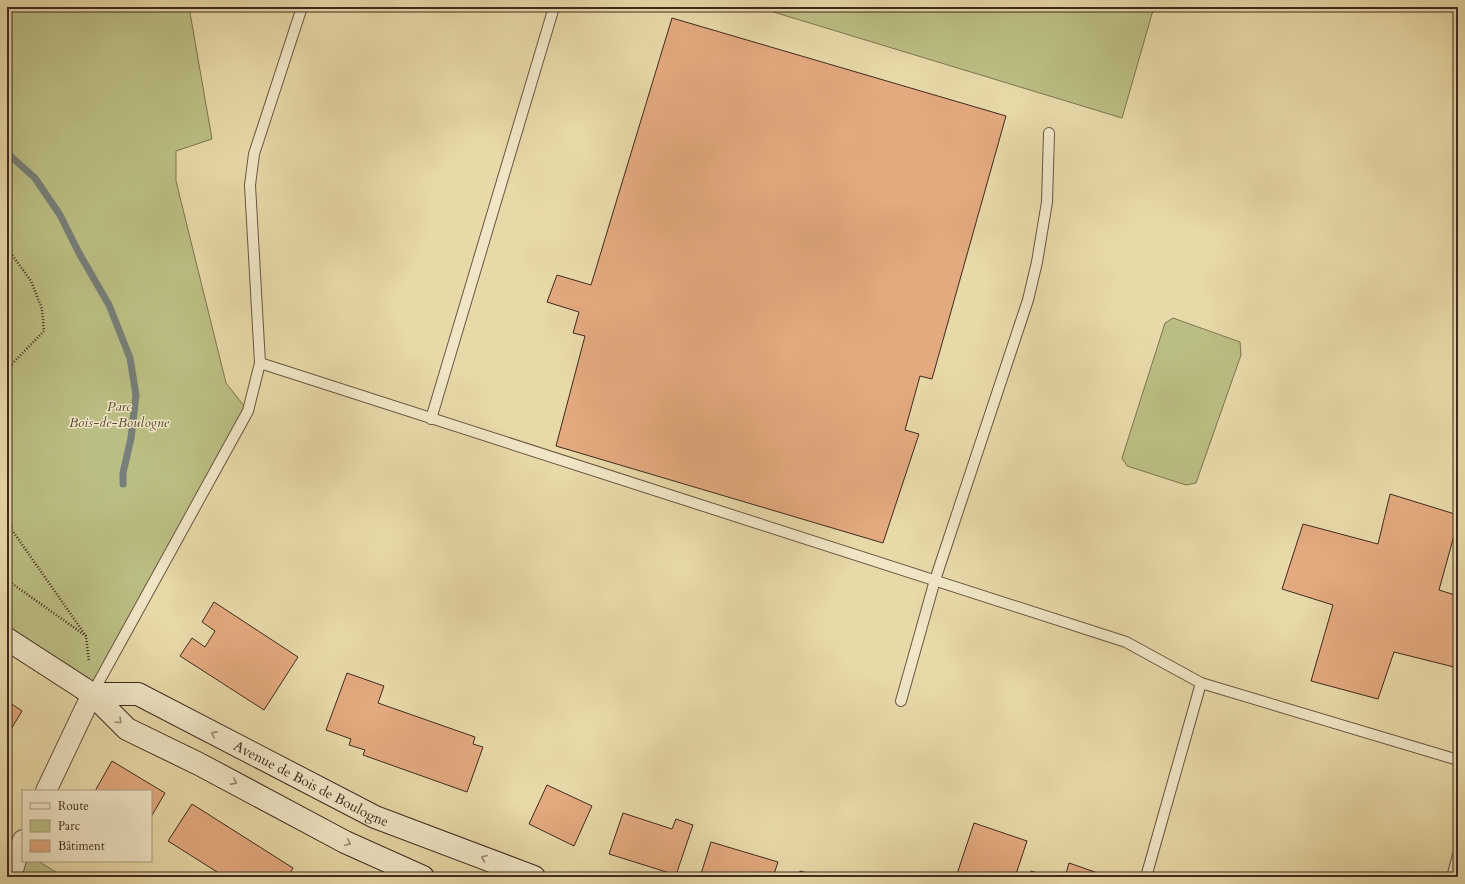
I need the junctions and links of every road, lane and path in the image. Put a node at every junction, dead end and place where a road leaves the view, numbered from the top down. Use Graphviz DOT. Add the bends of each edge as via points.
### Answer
graph roads {
  1 [pos="302,7"];
  2 [pos="554,7"];
  3 [pos="1049,133"];
  4 [pos="7,248"];
  5 [pos="12,255"];
  6 [pos="7,256"];
  7 [pos="260,364"];
  8 [pos="7,369"];
  9 [pos="431,419"];
  10 [pos="7,500"];
  11 [pos="7,580"];
  12 [pos="935,580"];
  13 [pos="86,636"];
  14 [pos="7,639"];
  15 [pos="1201,683"];
  16 [pos="92,694"];
  17 [pos="901,701"];
  18 [pos="1458,760"];
  19 [pos="46,790"];
  20 [pos="22,842"];
  21 [pos="1458,855"];
  22 [pos="11,877"];
  23 [pos="423,877"];
  24 [pos="534,877"];
  25 [pos="1146,877"];
  26 [pos="1452,877"];
  1 -- 7 [label="lane" via="254,154 250,192"];
  2 -- 9 [label="lane"];
  3 -- 12 [label="lane" via="1047,202 1028,300"];
  4 -- 5 [label="path"];
  5 -- 6 [label="path"];
  5 -- 8 [label="path" via="31,281 42,309 44,331"];
  7 -- 9 [label="lane"];
  7 -- 16 [label="lane" via="248,411"];
  9 -- 12 [label="lane"];
  10 -- 13 [label="path" via="12,530"];
  11 -- 13 [label="path"];
  12 -- 15 [label="lane" via="1126,642"];
  12 -- 17 [label="lane"];
  13 -- 16 [label="path"];
  14 -- 16 [label="street"];
  15 -- 18 [label="lane"];
  15 -- 25 [label="lane"];
  16 -- 19 [label="street"];
  16 -- 23 [label="street, one-way" via="127,729 199,764 345,842"];
  24 -- 16 [label="street, Avenue de Bois de Boulogne, one-way" via="375,817 138,694"];
  20 -- 22 [label="street"];
  21 -- 26 [label="lane"];
}
